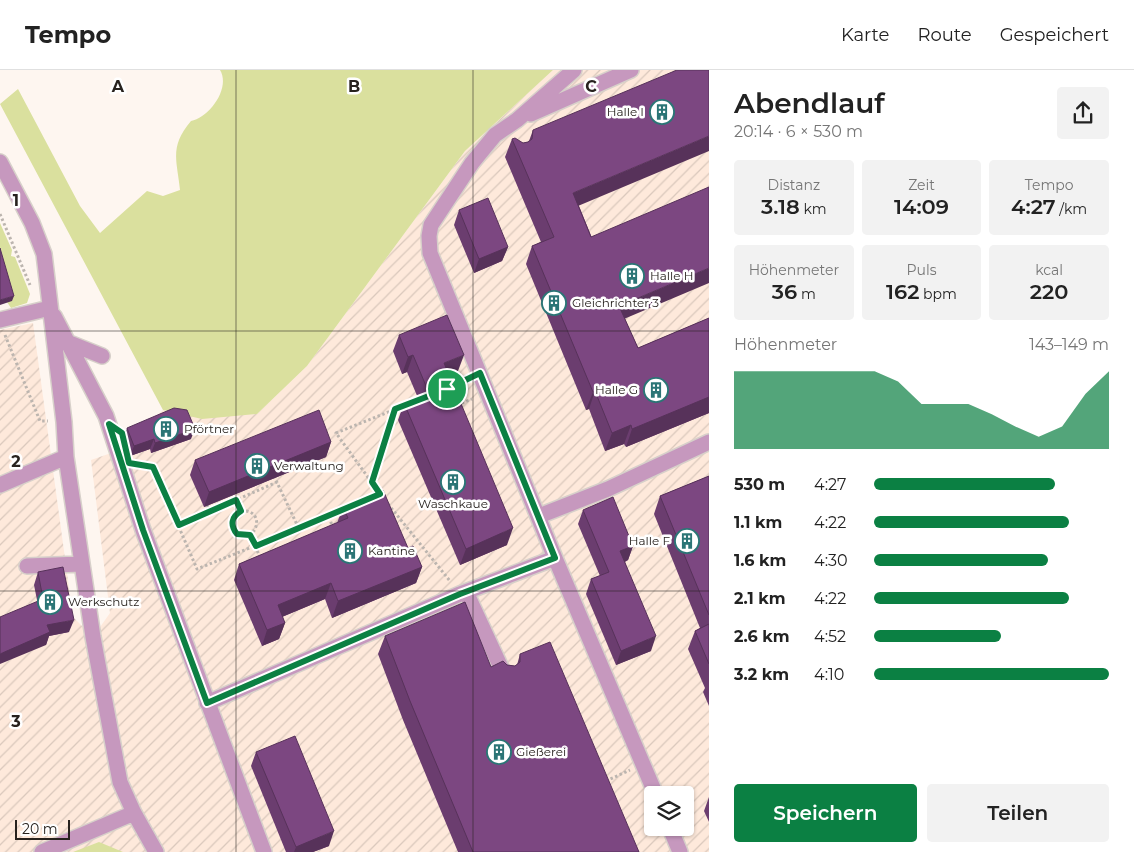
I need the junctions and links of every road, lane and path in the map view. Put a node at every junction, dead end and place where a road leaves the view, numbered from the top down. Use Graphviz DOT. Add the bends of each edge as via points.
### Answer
graph roads {
  1 [pos="574,70"];
  2 [pos="631,70"];
  3 [pos="517,120"];
  4 [pos="496,135"];
  5 [pos="511,146"];
  6 [pos="0,162"];
  7 [pos="0,214"];
  8 [pos="50,308"];
  9 [pos="34,312"];
  10 [pos="2,325"];
  11 [pos="67,342"];
  12 [pos="102,356"];
  13 [pos="480,373"];
  14 [pos="447,389"];
  15 [pos="489,392"];
  16 [pos="412,403"];
  17 [pos="450,408"];
  18 [pos="395,409"];
  19 [pos="64,422"];
  20 [pos="709,442"];
  21 [pos="66,457"];
  22 [pos="135,464"];
  23 [pos="274,476"];
  24 [pos="277,482"];
  25 [pos="372,482"];
  26 [pos="0,485"];
  27 [pos="380,494"];
  28 [pos="372,498"];
  29 [pos="236,500"];
  30 [pos="207,505"];
  31 [pos="346,509"];
  32 [pos="241,511"];
  33 [pos="211,512"];
  34 [pos="539,516"];
  35 [pos="329,517"];
  36 [pos="179,525"];
  37 [pos="299,529"];
  38 [pos="334,530"];
  39 [pos="250,535"];
  40 [pos="256,546"];
  41 [pos="555,558"];
  42 [pos="81,564"];
  43 [pos="27,566"];
  44 [pos="265,567"];
  45 [pos="463,593"];
  46 [pos="505,676"];
  47 [pos="207,703"];
  48 [pos="644,765"];
  49 [pos="604,781"];
  50 [pos="652,786"];
  51 [pos="134,814"];
  52 [pos="673,836"];
  53 [pos="42,852"];
  54 [pos="156,852"];
  55 [pos="264,852"];
  56 [pos="680,852"];
  1 -- 3 [label="street"];
  2 -- 3 [label="street"];
  3 -- 4 [label="street"];
  4 -- 5 [label="street"];
  4 -- 13 [label="street" via="446,201 431,225 429,236 430,253"];
  6 -- 8 [label="street" via="32,223 44,254"];
  7 -- 9 [label="path" via="33,293"];
  8 -- 9 [label="street"];
  8 -- 11 [label="street"];
  8 -- 19 [label="street"];
  9 -- 10 [label="street"];
  10 -- 19 [label="path" via="40,421"];
  11 -- 12 [label="street"];
  11 -- 47 [label="street" via="114,416 143,530"];
  13 -- 14 [label="path"];
  13 -- 15 [label="street"];
  15 -- 17 [label="path"];
  15 -- 34 [label="street"];
  16 -- 18 [label="path"];
  18 -- 25 [label="path"];
  18 -- 25 [label="path" via="336,433"];
  19 -- 21 [label="street"];
  20 -- 34 [label="street" via="608,489"];
  21 -- 26 [label="street"];
  21 -- 42 [label="street"];
  22 -- 36 [label="path" via="153,467"];
  23 -- 24 [label="path"];
  24 -- 29 [label="path"];
  24 -- 37 [label="path"];
  25 -- 27 [label="path"];
  27 -- 28 [label="path"];
  27 -- 45 [label="path"];
  29 -- 32 [label="path"];
  29 -- 33 [label="path"];
  30 -- 33 [label="path"];
  31 -- 35 [label="path"];
  32 -- 39 [label="path" via="255,516 257,524"];
  32 -- 39 [label="path" via="235,515 233,529 237,534"];
  33 -- 36 [label="path"];
  34 -- 41 [label="street"];
  35 -- 37 [label="path"];
  35 -- 38 [label="path"];
  36 -- 40 [label="path" via="197,569"];
  37 -- 40 [label="path"];
  39 -- 40 [label="path"];
  40 -- 44 [label="path"];
  41 -- 45 [label="street"];
  41 -- 48 [label="street"];
  42 -- 43 [label="street"];
  42 -- 51 [label="street" via="120,782"];
  45 -- 46 [label="street"];
  45 -- 47 [label="street"];
  47 -- 55 [label="street"];
  48 -- 49 [label="path"];
  48 -- 50 [label="street"];
  51 -- 53 [label="street"];
  51 -- 54 [label="street"];
  52 -- 56 [label="street"];
}
